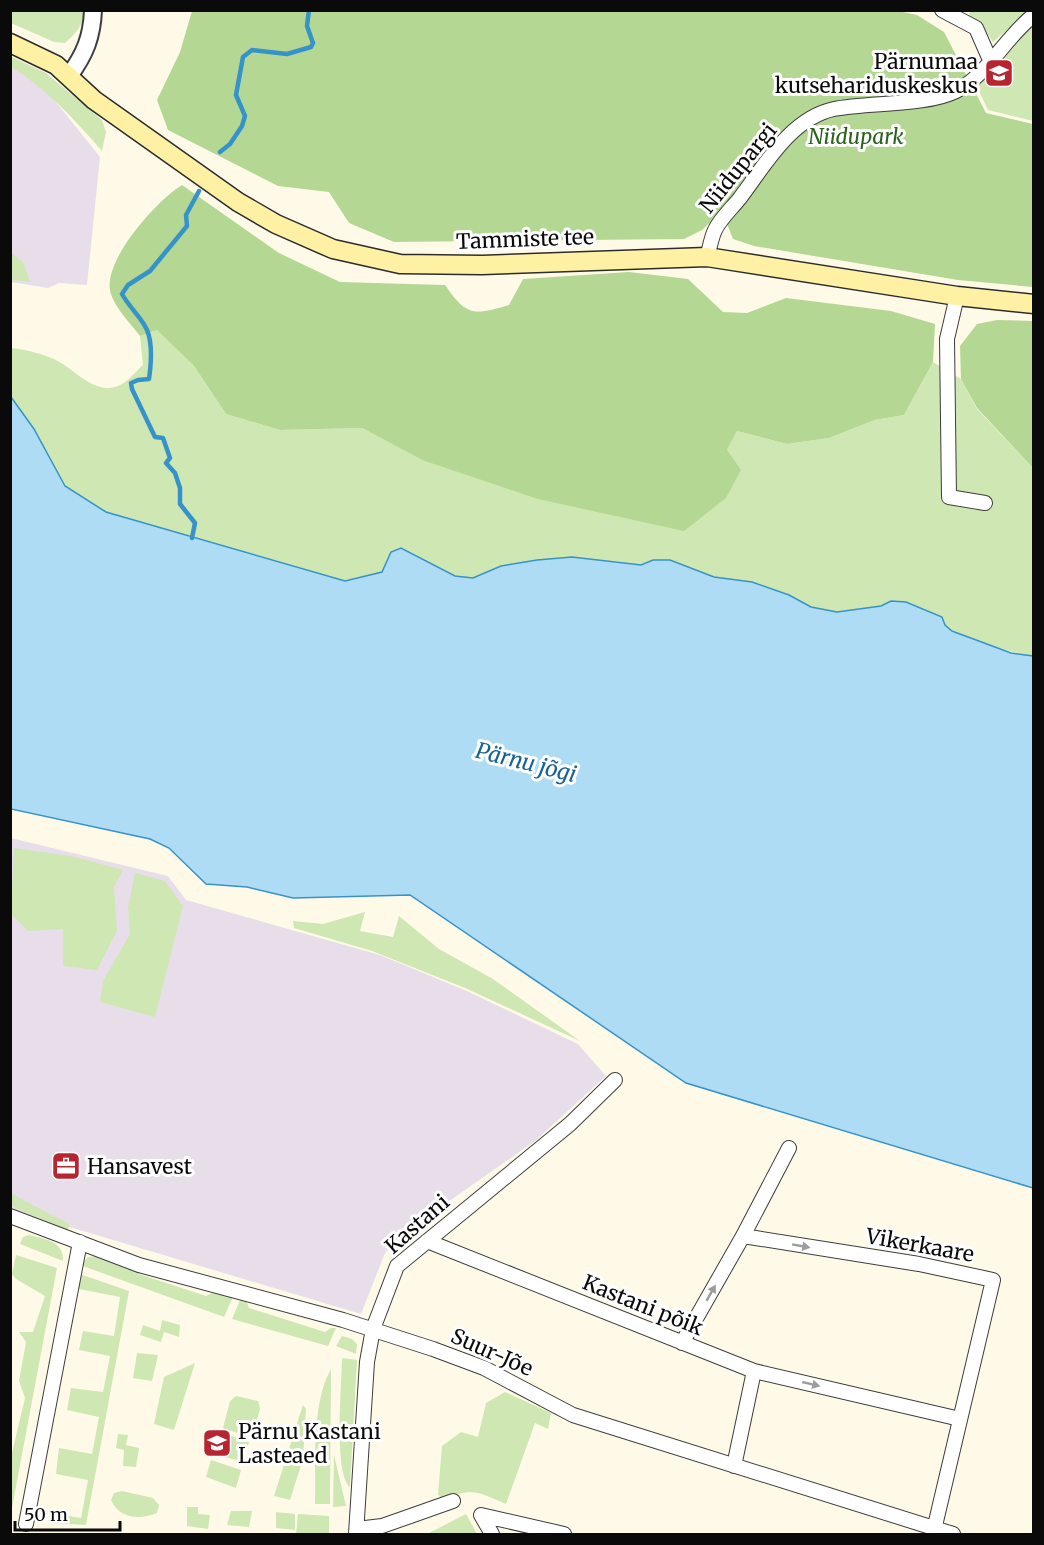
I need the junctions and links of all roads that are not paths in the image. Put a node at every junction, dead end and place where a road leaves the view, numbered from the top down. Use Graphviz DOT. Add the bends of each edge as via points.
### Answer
graph roads {
  1 [pos="93,10"];
  2 [pos="942,10"];
  3 [pos="1034,15"];
  4 [pos="10,43"];
  5 [pos="990,60"];
  6 [pos="69,76"];
  7 [pos="707,256"];
  8 [pos="957,296"];
  9 [pos="1034,304"];
  10 [pos="985,503"];
  11 [pos="615,1080"];
  12 [pos="789,1148"];
  13 [pos="10,1216"];
  14 [pos="743,1236"];
  15 [pos="427,1241"];
  16 [pos="80,1242"];
  17 [pos="373,1329"];
  18 [pos="682,1343"];
  19 [pos="754,1371"];
  20 [pos="960,1419"];
  21 [pos="734,1466"];
  22 [pos="453,1501"];
  23 [pos="26,1524"];
  24 [pos="384,1530"];
  25 [pos="934,1530"];
  26 [pos="356,1532"];
  27 [pos="492,1534"];
  28 [pos="564,1534"];
  29 [pos="953,1534"];
  1 -- 6 [label="street" via="93,32"];
  2 -- 5 [label="street" via="976,28"];
  3 -- 5 [label="street, Niidupargi"];
  4 -- 6 [label="main road, Tammiste tee" via="56,65"];
  5 -- 7 [label="street, Niidupargi" via="981,73 956,91 833,109 813,116 786,139 714,230"];
  6 -- 7 [label="main road, Tammiste tee" via="94,100 238,202 333,249 400,264 482,265"];
  7 -- 8 [label="main road, Tammiste tee"];
  8 -- 9 [label="main road, Tammiste tee"];
  8 -- 10 [label="street" via="947,339 949,497"];
  11 -- 15 [label="street, Kastani" via="570,1124"];
  12 -- 14 [label="street"];
  13 -- 16 [label="street, Suur-Jõe"];
  18 -- 14 [label="street, one-way"];
  14 -- 20 [label="street, Vikerkaare, one-way" via="993,1280"];
  15 -- 17 [label="street, Kastani" via="397,1266"];
  15 -- 18 [label="street, Kastani põik"];
  16 -- 17 [label="street, Suur-Jõe" via="139,1265"];
  16 -- 23 [label="street"];
  17 -- 21 [label="street, Suur-Jõe" via="484,1368 573,1415"];
  17 -- 26 [label="street, Kastani" via="367,1362"];
  18 -- 19 [label="street, Kastani põik"];
  19 -- 20 [label="street, Kastani põik, one-way"];
  19 -- 21 [label="street"];
  20 -- 25 [label="street, Vikerkaare"];
  21 -- 25 [label="street, Suur-Jõe"];
  22 -- 24 [label="street"];
  24 -- 26 [label="street"];
  25 -- 29 [label="street, Suur-Jõe"];
  27 -- 28 [label="street" via="481,1515"];
}
